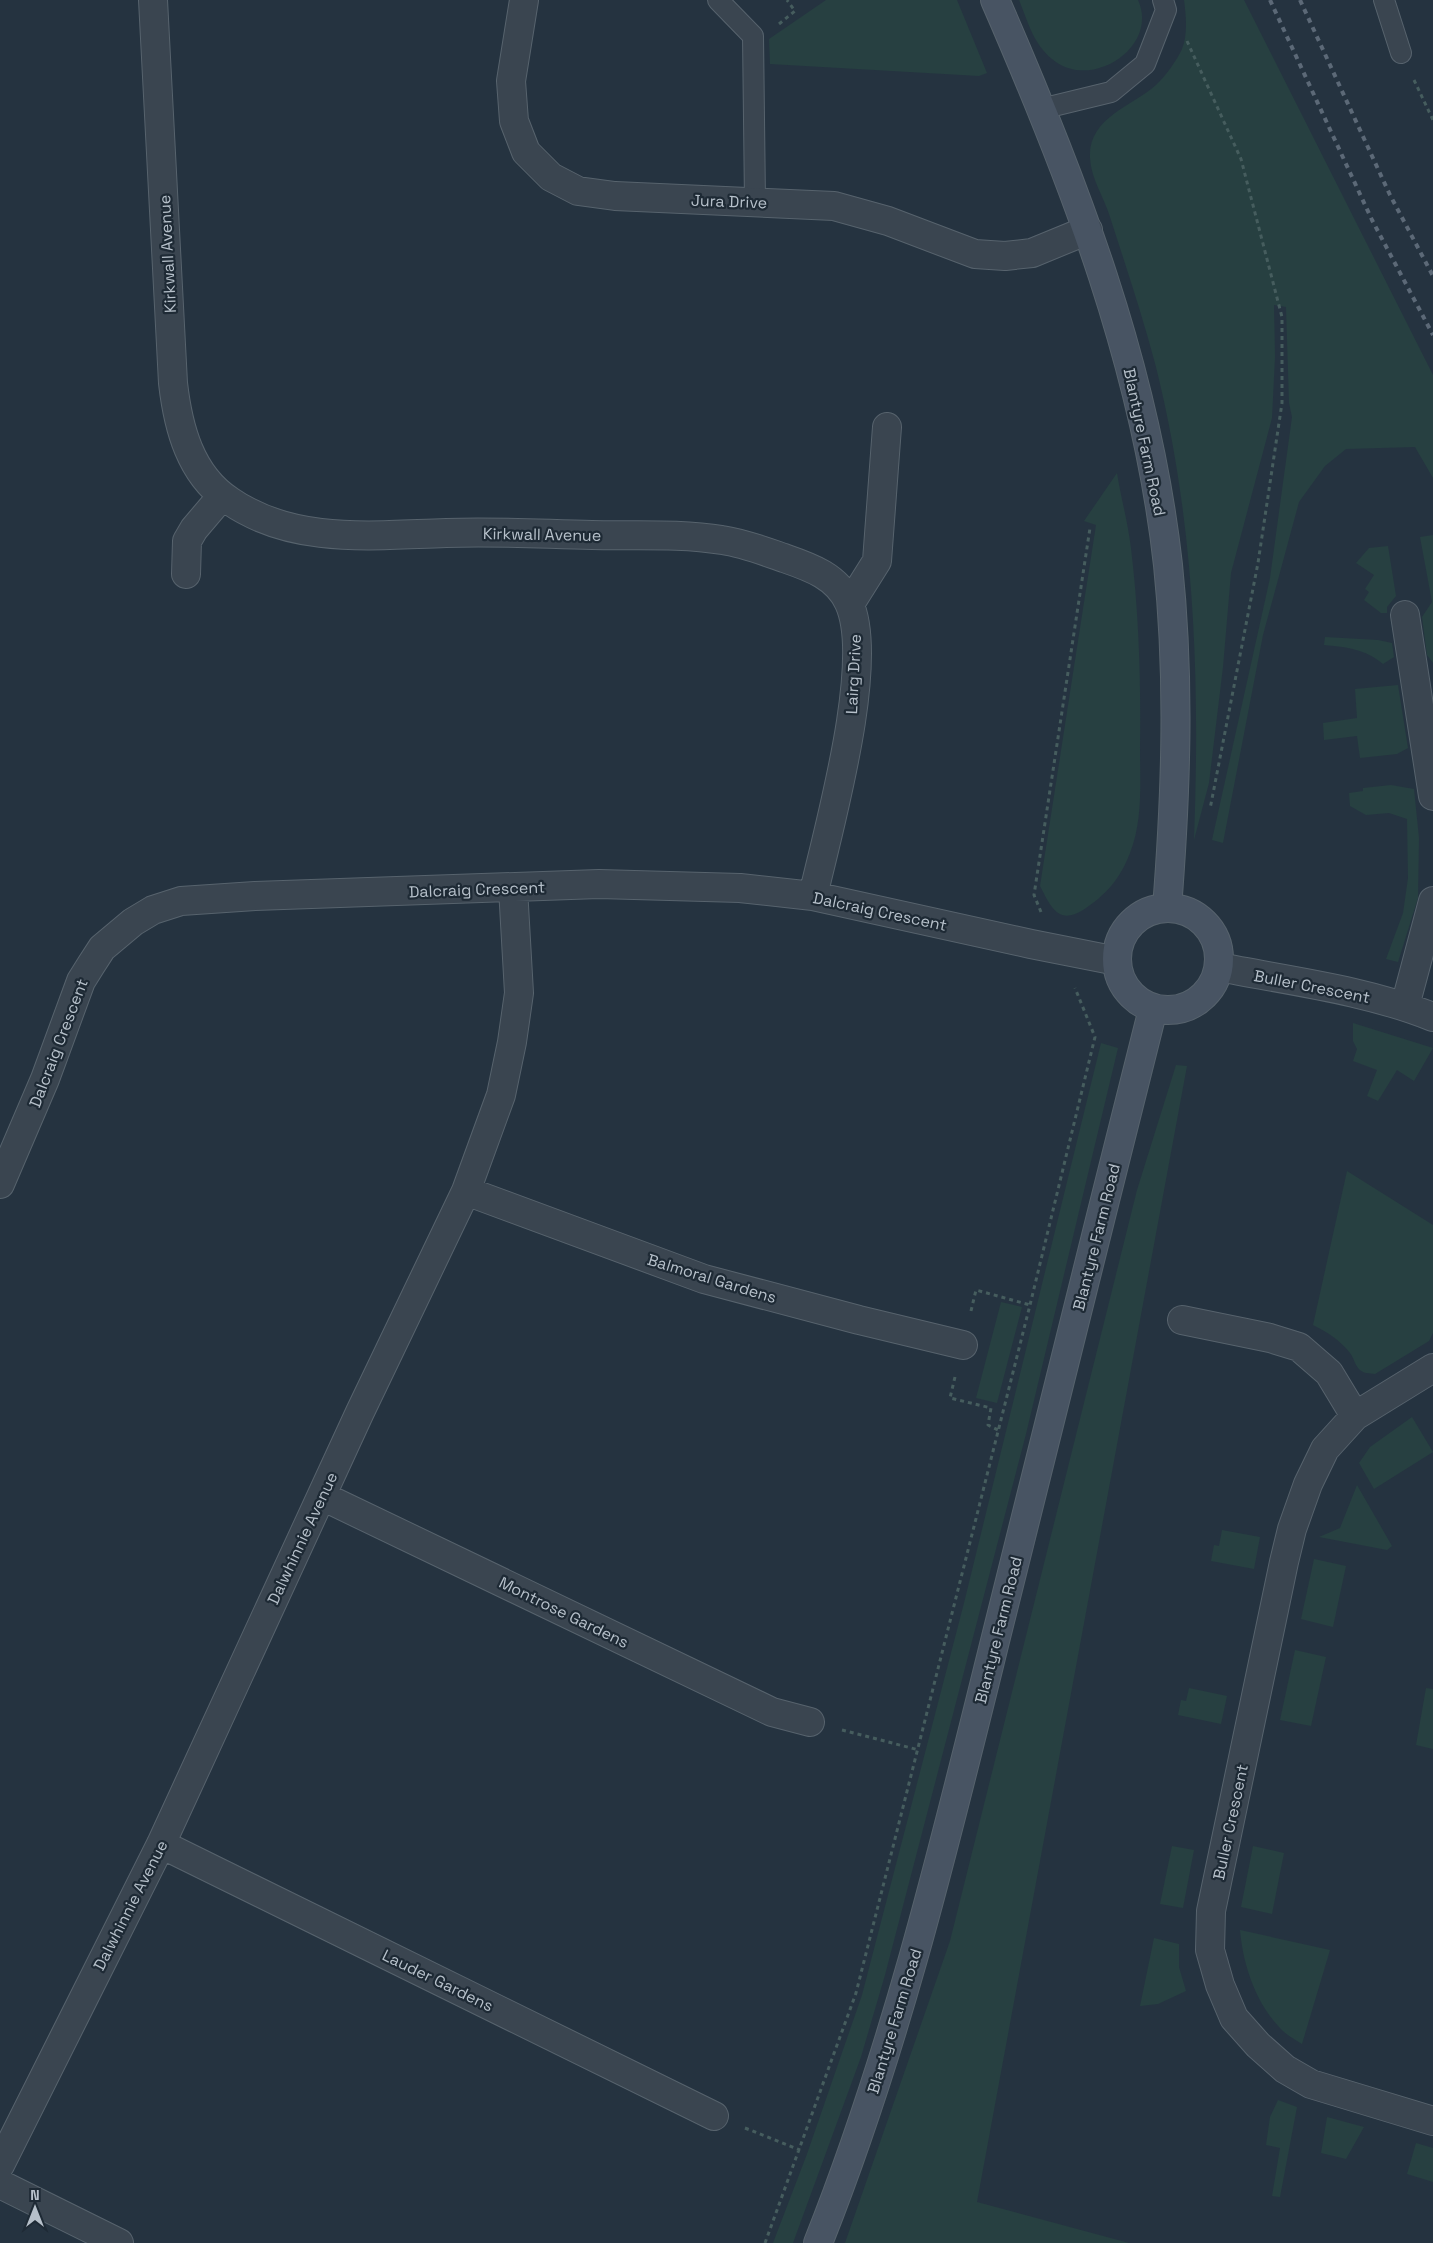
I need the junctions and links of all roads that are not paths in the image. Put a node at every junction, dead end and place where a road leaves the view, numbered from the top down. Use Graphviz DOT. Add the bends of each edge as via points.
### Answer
graph roads {
  1 [pos="153,0"];
  2 [pos="524,0"];
  3 [pos="718,0"];
  4 [pos="995,0"];
  5 [pos="1384,0"];
  6 [pos="1164,5"];
  7 [pos="1401,53"];
  8 [pos="1041,108"];
  9 [pos="755,202"];
  10 [pos="1088,230"];
  11 [pos="887,426"];
  12 [pos="222,496"];
  13 [pos="186,574"];
  14 [pos="850,604"];
  15 [pos="1405,615"];
  16 [pos="1426,700"];
  17 [pos="1433,796"];
  18 [pos="513,888"];
  19 [pos="813,896"];
  20 [pos="1433,901"];
  21 [pos="1167,908"];
  22 [pos="1117,961"];
  23 [pos="1219,967"];
  24 [pos="1405,1006"];
  25 [pos="1153,1009"];
  26 [pos="1433,1017"];
  27 [pos="6,1155"];
  28 [pos="0,1184"];
  29 [pos="466,1191"];
  30 [pos="1182,1320"];
  31 [pos="963,1345"];
  32 [pos="1433,1368"];
  33 [pos="1355,1416"];
  34 [pos="322,1496"];
  35 [pos="810,1722"];
  36 [pos="161,1844"];
  37 [pos="714,2116"];
  38 [pos="1433,2121"];
  39 [pos="0,2164"];
  40 [pos="0,2184"];
  41 [pos="119,2243"];
  42 [pos="818,2243"];
  1 -- 12 [label="street, Kirkwall Avenue" via="176,413 190,453"];
  2 -- 9 [label="street, Jura Drive" via="511,81 514,121 526,152 551,177 578,191 615,196"];
  3 -- 9 [label="lane" via="753,36"];
  4 -- 8 [label="main road, Blantyre Farm Road"];
  5 -- 7 [label="lane"];
  6 -- 8 [label="lane" via="1145,64 1132,75 1111,92"];
  8 -- 10 [label="main road, Blantyre Farm Road"];
  9 -- 10 [label="street, Jura Drive" via="834,206 888,221 975,254 1005,256 1032,252"];
  10 -- 21 [label="main road, Blantyre Farm Road" via="1110,292 1137,393 1168,566 1176,711 1175,795"];
  11 -- 14 [label="street" via="877,561"];
  12 -- 13 [label="street" via="187,541"];
  12 -- 14 [label="street, Kirkwall Avenue" via="265,519 329,535 549,533 722,540 755,548 815,570 840,588"];
  14 -- 19 [label="street, Lairg Drive" via="857,633 851,717"];
  15 -- 16 [label="street"];
  16 -- 17 [label="street"];
  18 -- 19 [label="street, Dalcraig Crescent" via="668,884"];
  18 -- 27 [label="street, Dalcraig Crescent" via="255,896 181,902 153,910 102,948 81,981 45,1079"];
  18 -- 29 [label="street, Dalwhinnie Avenue" via="518,993 512,1042 501,1095"];
  19 -- 22 [label="street, Dalcraig Crescent"];
  20 -- 24 [label="street"];
  21 -- 22 [label="main road" via="1151,911 1136,919 1118,946"];
  21 -- 23 [label="main road" via="1185,911 1200,919 1212,933 1219,949"];
  22 -- 25 [label="main road" via="1124,986 1141,1004"];
  23 -- 24 [label="street, Buller Crescent"];
  23 -- 25 [label="main road" via="1214,984 1202,998 1188,1007 1170,1011"];
  24 -- 26 [label="street, Buller Crescent"];
  25 -- 42 [label="main road, Blantyre Farm Road" via="917,1948 864,2117"];
  27 -- 28 [label="street, Dalcraig Crescent"];
  29 -- 31 [label="street, Balmoral Gardens" via="704,1279"];
  29 -- 34 [label="street, Dalwhinnie Avenue"];
  30 -- 33 [label="street" via="1299,1347 1329,1373"];
  32 -- 33 [label="street, Buller Crescent"];
  33 -- 38 [label="street, Buller Crescent" via="1326,1449 1308,1484 1292,1529 1211,1911 1210,1950 1234,2018 1286,2069 1311,2084"];
  34 -- 35 [label="street, Montrose Gardens" via="772,1712"];
  34 -- 36 [label="street, Dalwhinnie Avenue"];
  36 -- 37 [label="street, Lauder Gardens"];
  36 -- 39 [label="street, Dalwhinnie Avenue"];
  40 -- 41 [label="street"];
}
